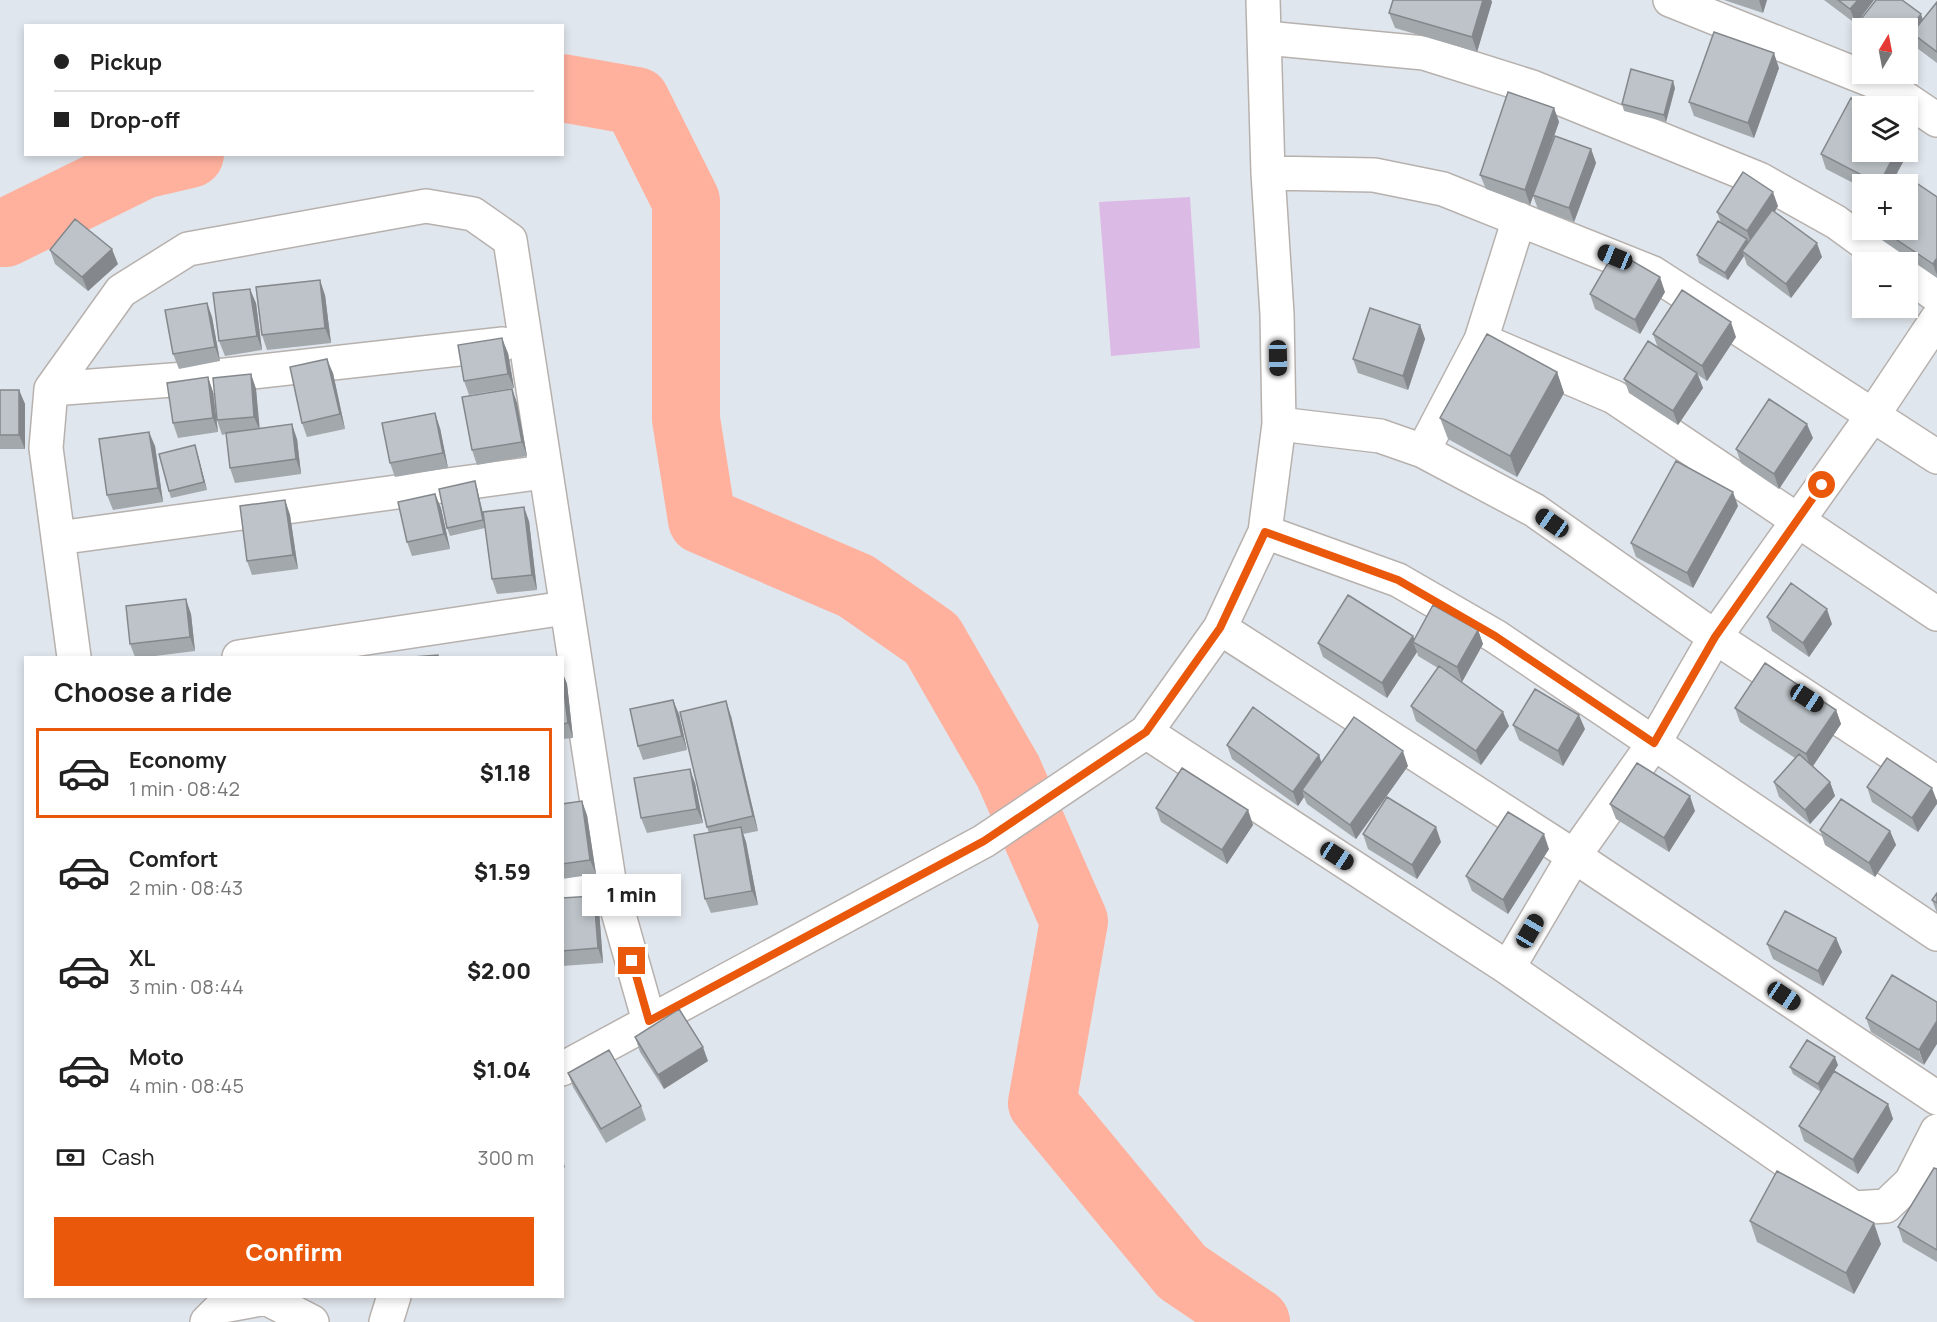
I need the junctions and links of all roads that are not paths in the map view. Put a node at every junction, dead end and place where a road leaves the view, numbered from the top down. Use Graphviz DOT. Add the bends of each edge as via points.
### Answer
graph roads {
  1 [pos="1263,0"];
  2 [pos="1670,0"];
  3 [pos="1266,38"];
  4 [pos="1937,120"];
  5 [pos="1268,173"];
  6 [pos="1519,219"];
  7 [pos="1877,252"];
  8 [pos="1918,282"];
  9 [pos="1937,296"];
  10 [pos="1937,319"];
  11 [pos="1481,340"];
  12 [pos="523,342"];
  13 [pos="51,389"];
  14 [pos="1874,415"];
  15 [pos="1279,424"];
  16 [pos="1423,452"];
  17 [pos="1937,457"];
  18 [pos="544,472"];
  19 [pos="1797,520"];
  20 [pos="1265,532"];
  21 [pos="58,538"];
  22 [pos="565,608"];
  23 [pos="1937,614"];
  24 [pos="1220,628"];
  25 [pos="1715,637"];
  26 [pos="74,656"];
  27 [pos="246,656"];
  28 [pos="1146,732"];
  29 [pos="1654,743"];
  30 [pos="575,748"];
  31 [pos="1937,783"];
  32 [pos="1574,856"];
  33 [pos="609,880"];
  34 [pos="564,887"];
  35 [pos="1937,934"];
  36 [pos="1508,968"];
  37 [pos="649,1021"];
  38 [pos="564,1068"];
  39 [pos="1937,1098"];
  40 [pos="1937,1131"];
  41 [pos="393,1298"];
  42 [pos="207,1322"];
  43 [pos="312,1322"];
  44 [pos="386,1322"];
  1 -- 3 [label="street"];
  2 -- 4 [label="street" via="1888,87"];
  3 -- 5 [label="street"];
  3 -- 7 [label="street" via="1424,53 1532,87 1759,179 1836,222"];
  5 -- 6 [label="street" via="1374,175 1443,189"];
  5 -- 15 [label="street"];
  6 -- 11 [label="street"];
  6 -- 14 [label="street" via="1653,273"];
  8 -- 9 [label="street"];
  10 -- 14 [label="street"];
  11 -- 16 [label="street"];
  11 -- 19 [label="street" via="1614,397"];
  12 -- 13 [label="street" via="199,378"];
  12 -- 13 [label="street" via="510,240 473,214 426,206 188,249 122,291"];
  12 -- 18 [label="street"];
  13 -- 21 [label="street" via="46,448"];
  14 -- 17 [label="street"];
  14 -- 19 [label="street"];
  15 -- 16 [label="street" via="1380,436"];
  15 -- 20 [label="street"];
  16 -- 25 [label="street" via="1534,510"];
  18 -- 21 [label="street"];
  18 -- 22 [label="street"];
  19 -- 23 [label="street"];
  19 -- 25 [label="street"];
  20 -- 24 [label="street"];
  20 -- 29 [label="street" via="1398,580 1495,636"];
  21 -- 26 [label="street"];
  22 -- 27 [label="street"];
  22 -- 30 [label="street"];
  24 -- 28 [label="street"];
  24 -- 32 [label="street"];
  25 -- 29 [label="street"];
  25 -- 31 [label="street"];
  28 -- 36 [label="street"];
  28 -- 37 [label="street" via="984,841"];
  29 -- 32 [label="street"];
  29 -- 35 [label="street"];
  30 -- 33 [label="street"];
  32 -- 36 [label="street"];
  32 -- 39 [label="street"];
  33 -- 34 [label="street"];
  33 -- 37 [label="street"];
  36 -- 40 [label="street" via="1854,1208 1886,1206 1911,1182"];
  37 -- 38 [label="street"];
  41 -- 44 [label="street"];
  42 -- 43 [label="street" via="223,1306 266,1298"];
}
